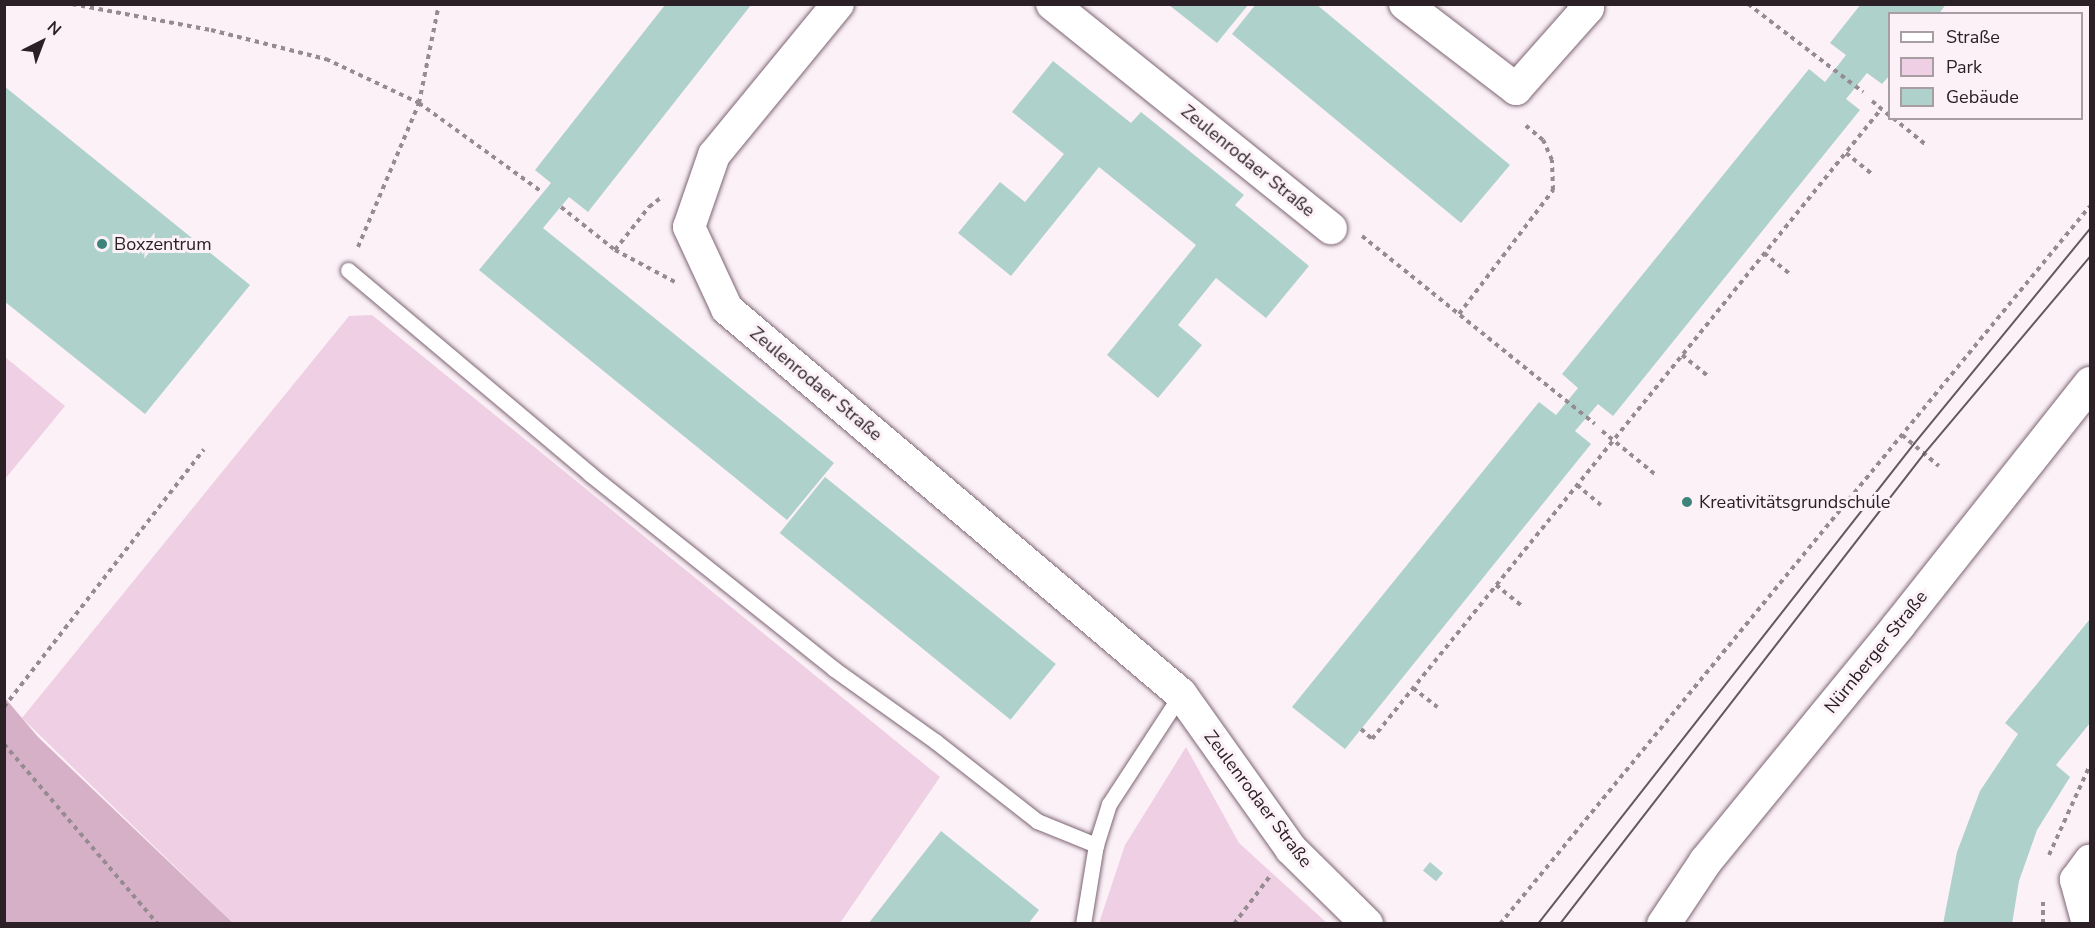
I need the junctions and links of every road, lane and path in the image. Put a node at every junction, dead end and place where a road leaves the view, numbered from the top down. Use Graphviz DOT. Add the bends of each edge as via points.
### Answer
graph roads {
  1 [pos="72,4"];
  2 [pos="439,4"];
  3 [pos="838,4"];
  4 [pos="1052,4"];
  5 [pos="1405,4"];
  6 [pos="1583,4"];
  7 [pos="1748,4"];
  8 [pos="1516,89"];
  9 [pos="1863,92"];
  10 [pos="1872,101"];
  11 [pos="419,103"];
  12 [pos="1881,109"];
  13 [pos="1888,114"];
  14 [pos="1895,120"];
  15 [pos="1925,144"];
  16 [pos="1846,153"];
  17 [pos="1871,173"];
  18 [pos="542,192"];
  19 [pos="2091,206"];
  20 [pos="561,207"];
  21 [pos="649,207"];
  22 [pos="1331,228"];
  23 [pos="615,250"];
  24 [pos="1764,254"];
  25 [pos="348,270"];
  26 [pos="1790,274"];
  27 [pos="727,309"];
  28 [pos="1459,314"];
  29 [pos="1682,355"];
  30 [pos="1707,375"];
  31 [pos="2091,382"];
  32 [pos="1595,424"];
  33 [pos="1602,430"];
  34 [pos="1902,435"];
  35 [pos="1614,440"];
  36 [pos="204,449"];
  37 [pos="1939,466"];
  38 [pos="1656,475"];
  39 [pos="1577,485"];
  40 [pos="1601,505"];
  41 [pos="1496,585"];
  42 [pos="1521,605"];
  43 [pos="1413,688"];
  44 [pos="1181,694"];
  45 [pos="4,707"];
  46 [pos="1437,707"];
  47 [pos="1360,729"];
  48 [pos="4,744"];
  49 [pos="1096,845"];
  50 [pos="1291,849"];
  51 [pos="2091,861"];
  52 [pos="158,924"];
  53 [pos="1083,924"];
  54 [pos="1234,924"];
  55 [pos="1367,924"];
  56 [pos="1500,924"];
  57 [pos="1663,924"];
  58 [pos="2088,924"];
  1 -- 11 [label="path" via="211,30 326,59"];
  2 -- 11 [label="path"];
  3 -- 27 [label="street, Zeulenrodaer Straße" via="714,155 690,227"];
  4 -- 22 [label="street, Zeulenrodaer Straße"];
  5 -- 8 [label="street"];
  6 -- 8 [label="street" via="1588,8"];
  7 -- 9 [label="path"];
  8 -- 28 [label="path" via="1507,108 1543,140 1552,160 1552,190"];
  10 -- 12 [label="path"];
  11 -- 18 [label="path"];
  11 -- 25 [label="path"];
  12 -- 13 [label="path"];
  12 -- 16 [label="path"];
  14 -- 15 [label="path"];
  16 -- 17 [label="path"];
  16 -- 24 [label="path"];
  19 -- 34 [label="path"];
  20 -- 23 [label="path"];
  21 -- 23 [label="path"];
  22 -- 28 [label="path" via="1366,238"];
  23 -- 27 [label="path"];
  24 -- 26 [label="path"];
  24 -- 29 [label="path"];
  25 -- 49 [label="lane" via="590,474 816,655 1037,821"];
  27 -- 44 [label="street, Zeulenrodaer Straße"];
  28 -- 32 [label="path"];
  29 -- 30 [label="path"];
  29 -- 35 [label="path"];
  31 -- 57 [label="main road, Nürnberger Straße" via="1705,861"];
  33 -- 35 [label="path"];
  34 -- 37 [label="path"];
  34 -- 56 [label="path"];
  35 -- 38 [label="path"];
  35 -- 39 [label="path"];
  36 -- 45 [label="path"];
  39 -- 40 [label="path"];
  39 -- 41 [label="path"];
  41 -- 42 [label="path"];
  41 -- 43 [label="path"];
  43 -- 46 [label="path"];
  43 -- 47 [label="path" via="1372,739"];
  44 -- 49 [label="lane" via="1109,804"];
  44 -- 50 [label="street, Zeulenrodaer Straße"];
  48 -- 52 [label="path"];
  49 -- 53 [label="lane"];
  50 -- 54 [label="path"];
  50 -- 55 [label="street, Zeulenrodaer Straße"];
  51 -- 58 [label="street" via="2076,880"];
}
